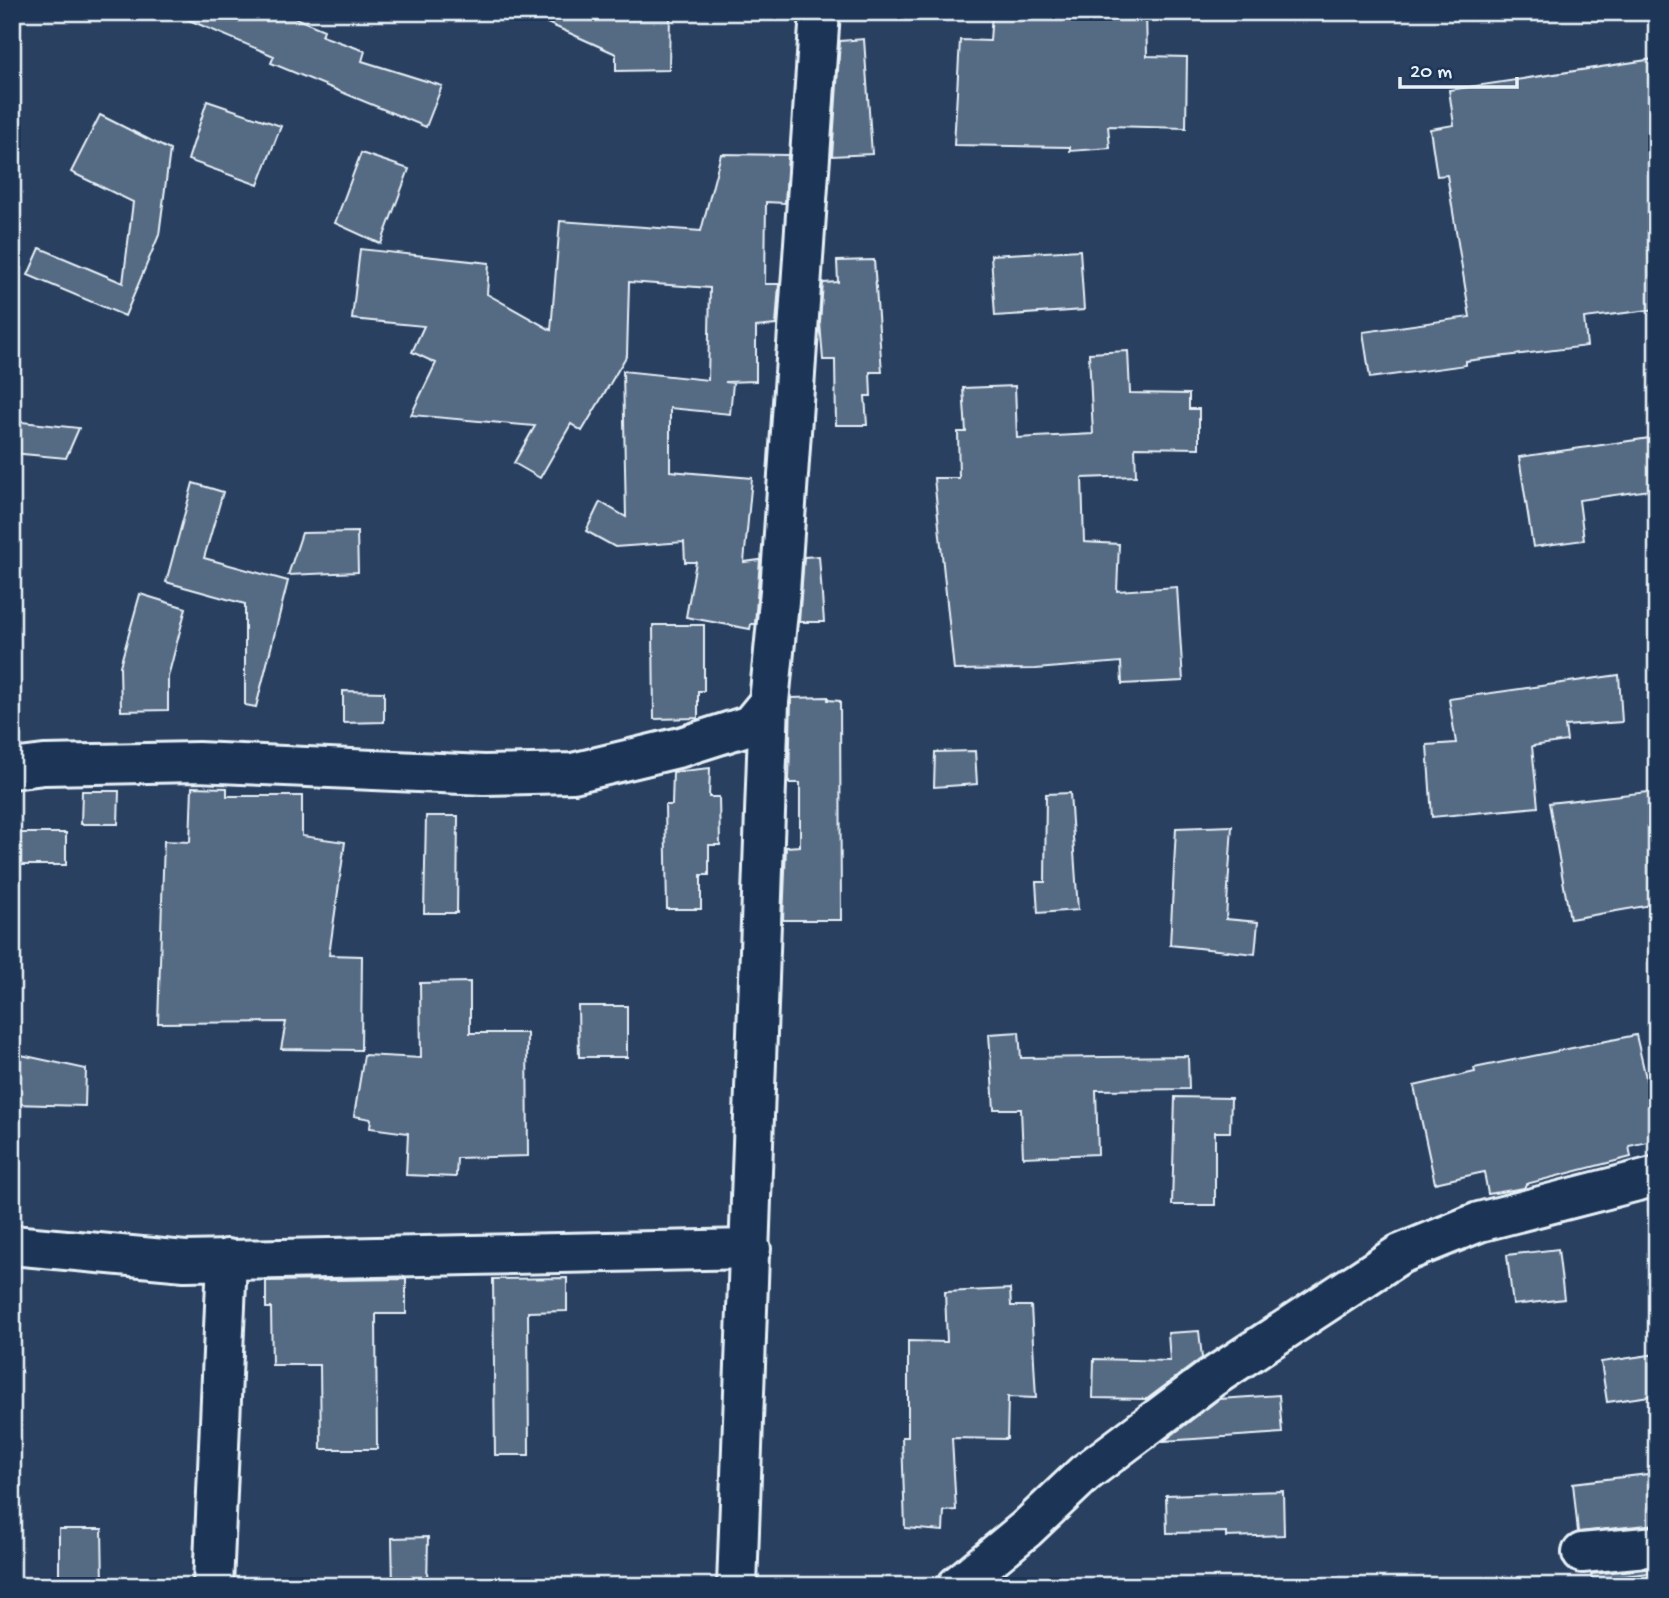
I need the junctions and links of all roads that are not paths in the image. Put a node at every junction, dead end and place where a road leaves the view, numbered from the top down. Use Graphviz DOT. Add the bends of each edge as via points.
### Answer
graph roads {
  1 [pos="820,12"];
  2 [pos="769,702"];
  3 [pos="12,769"];
  4 [pos="1657,1176"];
  5 [pos="12,1245"];
  6 [pos="751,1249"];
  7 [pos="227,1259"];
  8 [pos="1657,1546"];
  9 [pos="1582,1553"];
  10 [pos="214,1586"];
  11 [pos="737,1586"];
  12 [pos="957,1586"];
  1 -- 2 [label="street"];
  2 -- 3 [label="street" via="750,725 573,773 484,775 198,762"];
  2 -- 6 [label="street"];
  4 -- 12 [label="street" via="1479,1222 1400,1254 1189,1394 1085,1473 1026,1530"];
  5 -- 7 [label="street" via="185,1261"];
  6 -- 7 [label="street"];
  6 -- 11 [label="street"];
  7 -- 10 [label="street"];
  8 -- 9 [label="street"];
}
